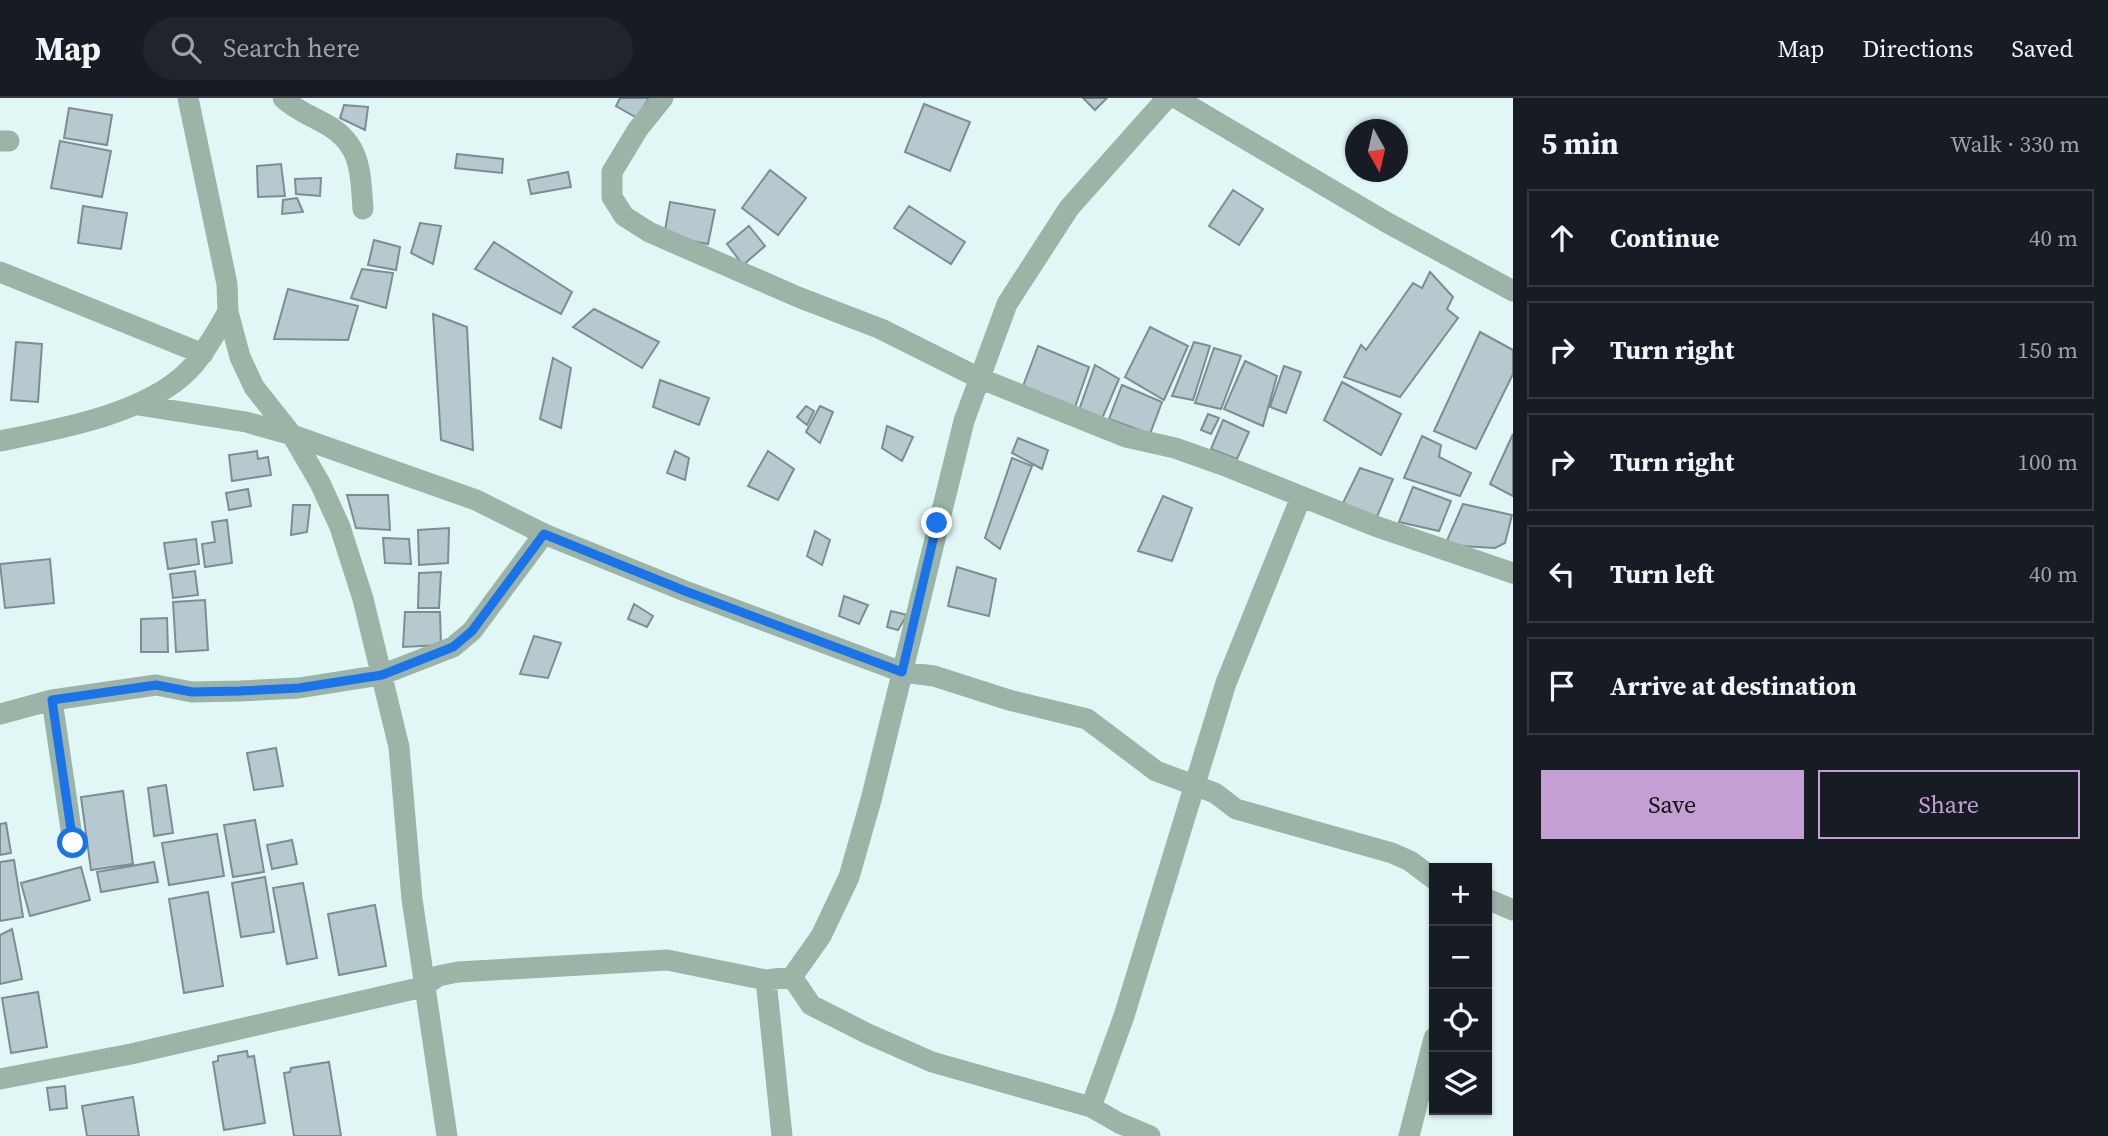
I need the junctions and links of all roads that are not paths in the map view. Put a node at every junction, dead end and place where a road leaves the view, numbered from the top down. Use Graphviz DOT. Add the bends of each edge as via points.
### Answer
graph roads {
  1 [pos="188,98"];
  2 [pos="283,98"];
  3 [pos="663,98"];
  4 [pos="1167,98"];
  5 [pos="1176,98"];
  6 [pos="363,209"];
  7 [pos="0,272"];
  8 [pos="1513,291"];
  9 [pos="228,312"];
  10 [pos="203,354"];
  11 [pos="979,378"];
  12 [pos="138,405"];
  13 [pos="292,435"];
  14 [pos="0,441"];
  15 [pos="1301,497"];
  16 [pos="544,534"];
  17 [pos="1513,573"];
  18 [pos="902,672"];
  19 [pos="382,675"];
  20 [pos="52,700"];
  21 [pos="0,714"];
  22 [pos="1197,786"];
  23 [pos="73,843"];
  24 [pos="1429,875"];
  25 [pos="1492,901"];
  26 [pos="1513,910"];
  27 [pos="792,976"];
  28 [pos="766,980"];
  29 [pos="423,987"];
  30 [pos="1430,1052"];
  31 [pos="0,1079"];
  32 [pos="1091,1107"];
  33 [pos="447,1136"];
  34 [pos="782,1136"];
  35 [pos="1150,1136"];
  36 [pos="1409,1136"];
  1 -- 9 [label="street" via="228,284"];
  2 -- 6 [label="street" via="336,129 356,153"];
  3 -- 11 [label="street" via="611,172 612,197 624,216 649,232 881,329"];
  4 -- 11 [label="street" via="1069,208 1007,304"];
  5 -- 8 [label="street"];
  7 -- 10 [label="street"];
  9 -- 10 [label="street"];
  9 -- 13 [label="street" via="254,387"];
  10 -- 12 [label="street" via="186,373"];
  11 -- 15 [label="street" via="1126,437 1175,449"];
  11 -- 18 [label="street" via="940,510"];
  12 -- 13 [label="street" via="246,422"];
  12 -- 14 [label="street"];
  13 -- 16 [label="street" via="476,500"];
  13 -- 19 [label="street" via="340,527"];
  15 -- 17 [label="street"];
  15 -- 22 [label="street" via="1226,683"];
  16 -- 18 [label="street"];
  16 -- 19 [label="street" via="472,631 453,647"];
  18 -- 22 [label="street" via="934,676 1087,719 1156,771"];
  18 -- 27 [label="street" via="849,877 821,936"];
  19 -- 20 [label="street" via="252,691 192,692 156,685"];
  19 -- 29 [label="street" via="399,747"];
  20 -- 21 [label="street"];
  20 -- 23 [label="street"];
  22 -- 24 [label="street" via="1236,809 1392,853"];
  22 -- 32 [label="street"];
  25 -- 26 [label="street"];
  27 -- 28 [label="street"];
  27 -- 32 [label="street" via="811,1005 932,1062"];
  28 -- 29 [label="street" via="667,960 458,972 438,976"];
  28 -- 34 [label="street"];
  29 -- 31 [label="street"];
  29 -- 33 [label="street"];
  30 -- 36 [label="street"];
  32 -- 35 [label="street"];
}
